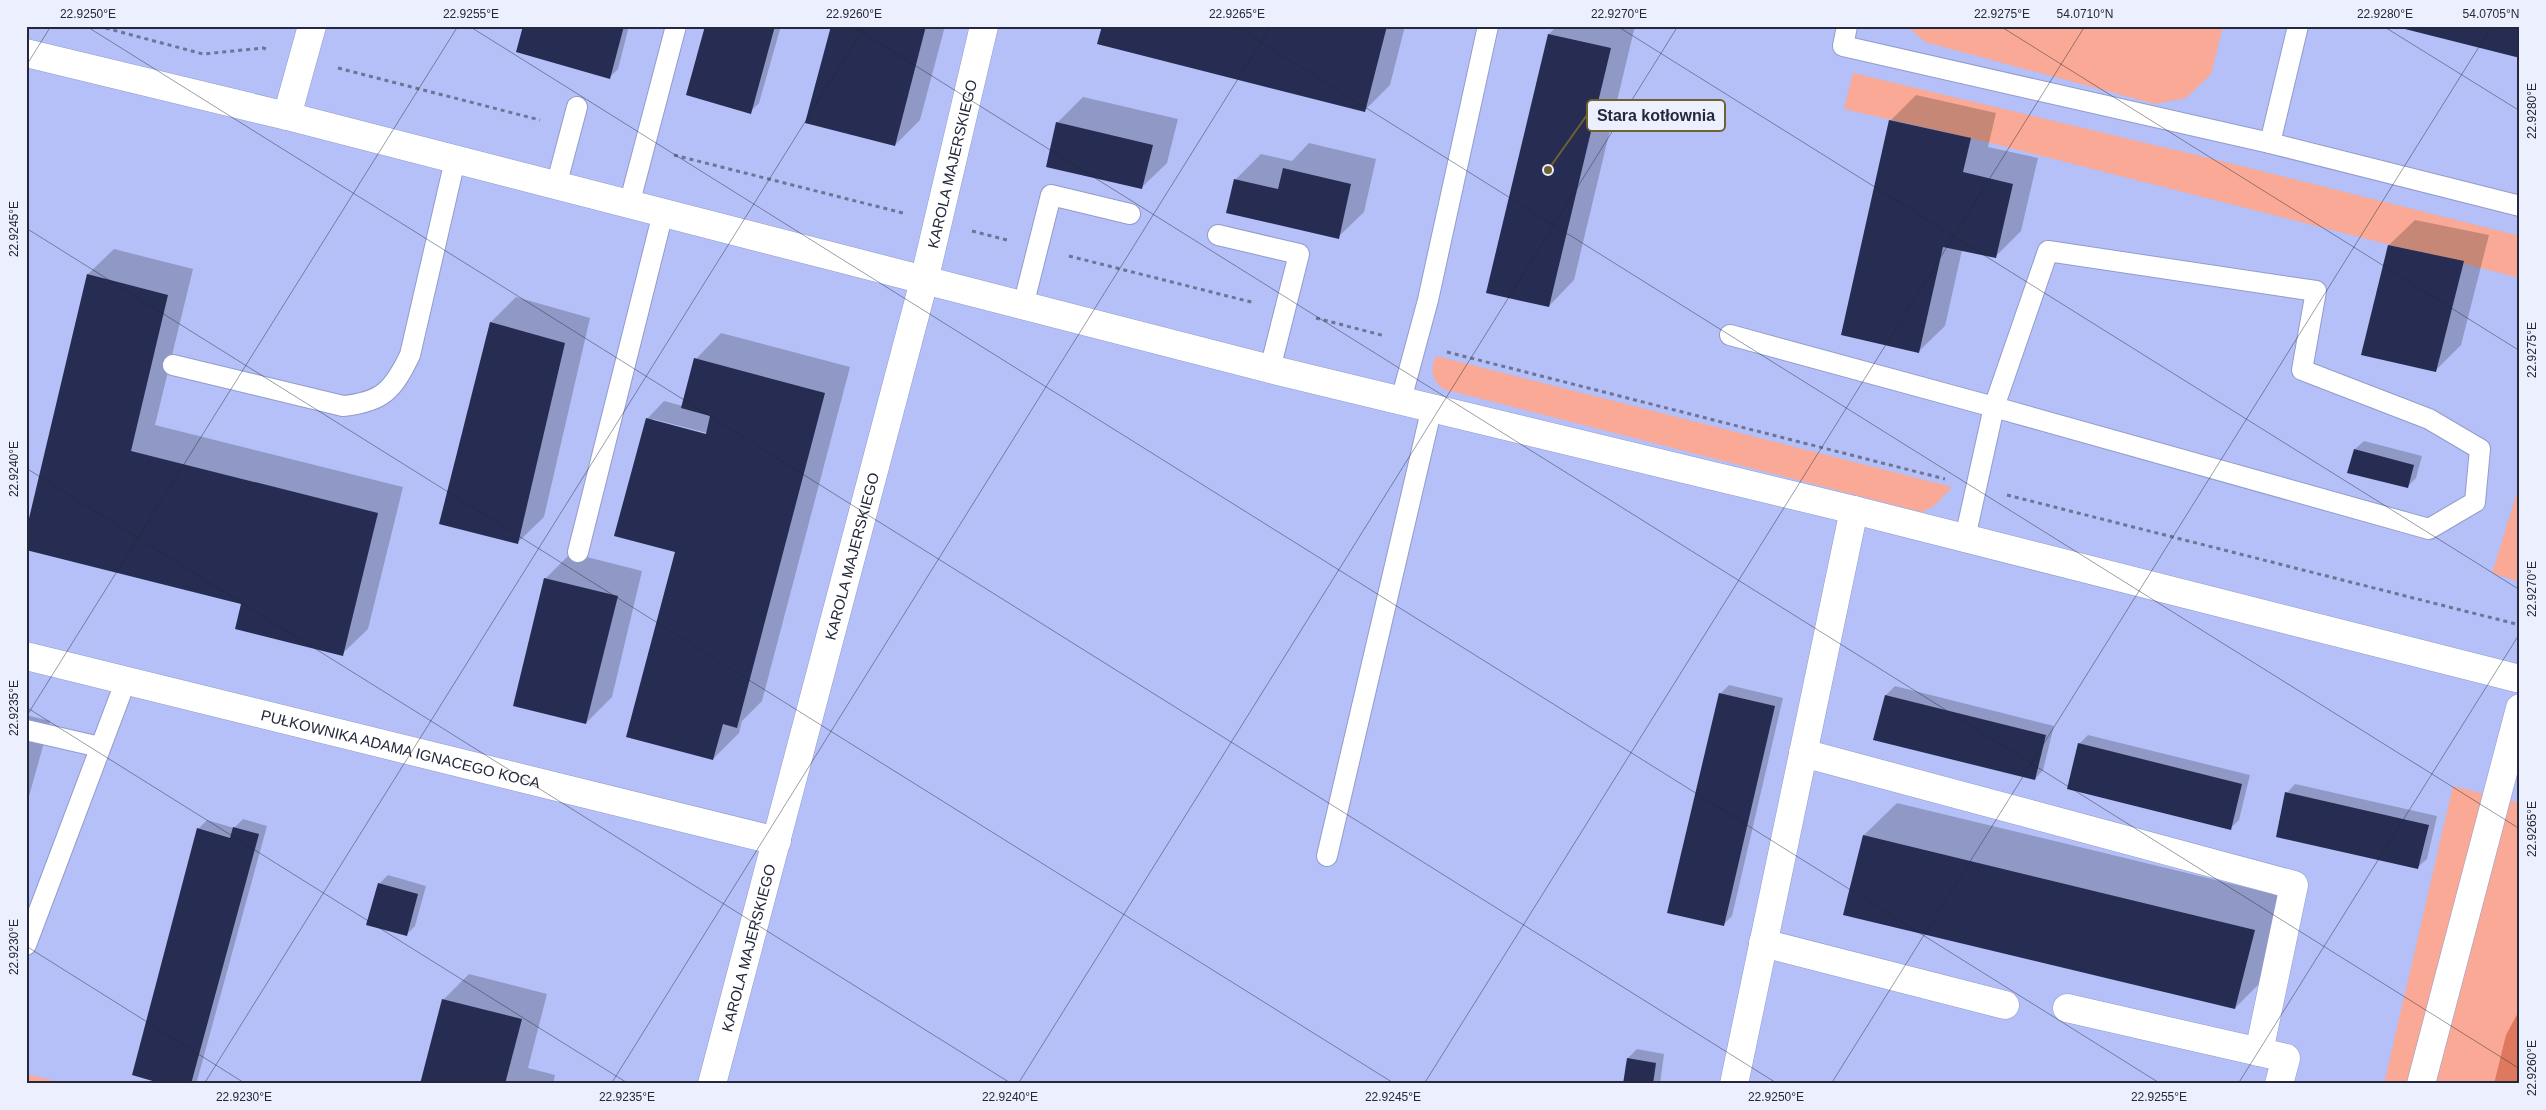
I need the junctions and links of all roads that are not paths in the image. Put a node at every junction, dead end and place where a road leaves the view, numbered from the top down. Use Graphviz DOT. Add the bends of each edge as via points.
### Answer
graph roads {
  1 [pos="312,26"];
  2 [pos="676,26"];
  3 [pos="984,26"];
  4 [pos="1488,26"];
  5 [pos="1847,26"];
  6 [pos="2298,26"];
  7 [pos="26,53"];
  8 [pos="577,108"];
  9 [pos="287,116"];
  10 [pos="2270,143"];
  11 [pos="455,160"];
  12 [pos="556,186"];
  13 [pos="629,205"];
  14 [pos="2520,206"];
  15 [pos="663,213"];
  16 [pos="1130,214"];
  17 [pos="1218,235"];
  18 [pos="924,281"];
  19 [pos="1023,306"];
  20 [pos="1730,336"];
  21 [pos="172,365"];
  22 [pos="1270,369"];
  23 [pos="1401,400"];
  24 [pos="1432,407"];
  25 [pos="1994,407"];
  26 [pos="1854,510"];
  27 [pos="1965,538"];
  28 [pos="578,552"];
  29 [pos="26,656"];
  30 [pos="2520,679"];
  31 [pos="126,680"];
  32 [pos="2520,708"];
  33 [pos="26,730"];
  34 [pos="99,749"];
  35 [pos="1803,752"];
  36 [pos="777,842"];
  37 [pos="1327,856"];
  38 [pos="1763,943"];
  39 [pos="26,945"];
  40 [pos="2005,1005"];
  41 [pos="2067,1008"];
  42 [pos="2259,1052"];
  43 [pos="712,1084"];
  44 [pos="1734,1084"];
  45 [pos="2279,1084"];
  46 [pos="2421,1084"];
  1 -- 9 [label="street"];
  2 -- 13 [label="lane"];
  3 -- 18 [label="street, KAROLA MAJERSKIEGO"];
  4 -- 23 [label="lane" via="1428,300"];
  5 -- 10 [label="lane" via="1843,46"];
  6 -- 10 [label="lane"];
  7 -- 9 [label="street"];
  8 -- 12 [label="lane"];
  9 -- 11 [label="street"];
  10 -- 14 [label="lane"];
  11 -- 12 [label="street"];
  11 -- 21 [label="lane" via="410,355 398,379 384,395 363,404 343,406"];
  12 -- 13 [label="street"];
  13 -- 15 [label="street"];
  15 -- 18 [label="street"];
  15 -- 28 [label="lane"];
  16 -- 19 [label="lane" via="1052,195"];
  17 -- 22 [label="lane" via="1299,254"];
  18 -- 19 [label="street"];
  18 -- 36 [label="street, KAROLA MAJERSKIEGO"];
  19 -- 22 [label="street"];
  20 -- 25 [label="lane"];
  22 -- 23 [label="street"];
  23 -- 24 [label="street"];
  24 -- 26 [label="street"];
  24 -- 37 [label="lane"];
  25 -- 25 [label="lane" via="2429,528 2474,502 2480,449 2429,419 2302,370 2316,291 2048,250"];
  25 -- 27 [label="lane"];
  26 -- 27 [label="street"];
  26 -- 35 [label="street"];
  27 -- 30 [label="street"];
  29 -- 31 [label="street, PUŁKOWNIKA ADAMA IGNACEGO KOCA"];
  31 -- 34 [label="lane"];
  31 -- 36 [label="street, PUŁKOWNIKA ADAMA IGNACEGO KOCA"];
  32 -- 46 [label="street"];
  33 -- 34 [label="lane"];
  34 -- 39 [label="lane"];
  35 -- 38 [label="street"];
  35 -- 42 [label="street" via="2294,885"];
  36 -- 43 [label="street, KAROLA MAJERSKIEGO"];
  38 -- 40 [label="street"];
  38 -- 44 [label="street"];
  41 -- 42 [label="street"];
  42 -- 45 [label="street" via="2286,1058"];
}
